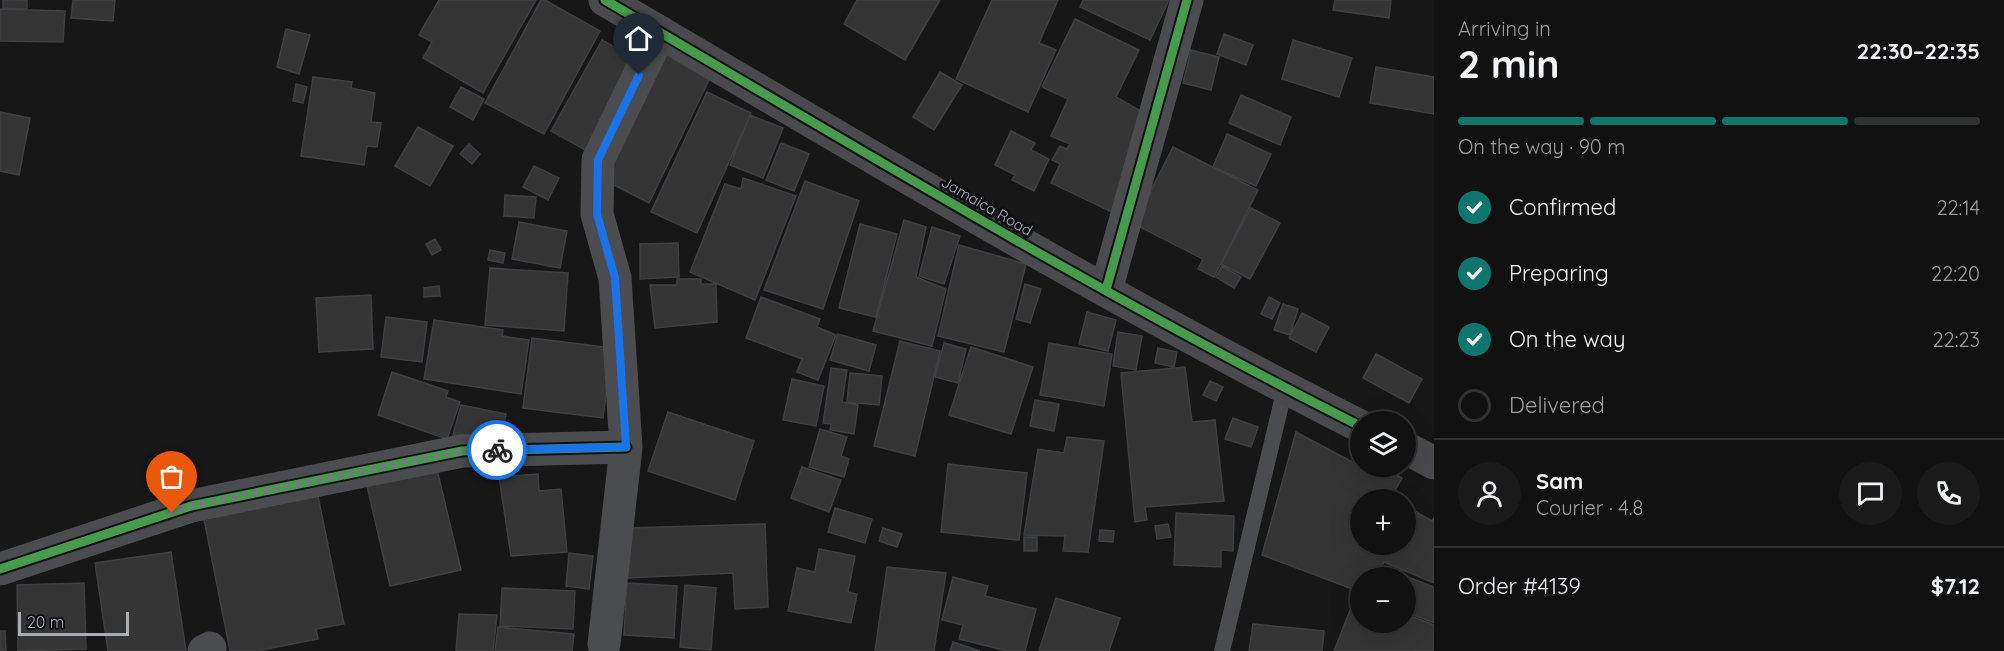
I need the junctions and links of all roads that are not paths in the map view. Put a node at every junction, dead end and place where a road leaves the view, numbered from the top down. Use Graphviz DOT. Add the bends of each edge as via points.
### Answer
graph roads {
  1 [pos="605,0"];
  2 [pos="1187,0"];
  3 [pos="660,32"];
  4 [pos="1106,290"];
  5 [pos="1285,388"];
  6 [pos="1350,421"];
  7 [pos="626,447"];
  8 [pos="1416,453"];
  9 [pos="1434,463"];
  10 [pos="0,570"];
  11 [pos="603,644"];
  12 [pos="1222,651"];
  1 -- 3 [label="street, Jamaica Road"];
  2 -- 4 [label="street"];
  3 -- 4 [label="street, Jamaica Road"];
  3 -- 7 [label="street" via="598,160 597,214 615,278"];
  4 -- 5 [label="street, Jamaica Road"];
  5 -- 6 [label="street, Jamaica Road"];
  5 -- 12 [label="lane"];
  7 -- 10 [label="street" via="462,451 191,506"];
  7 -- 11 [label="street"];
  8 -- 9 [label="street"];
}
